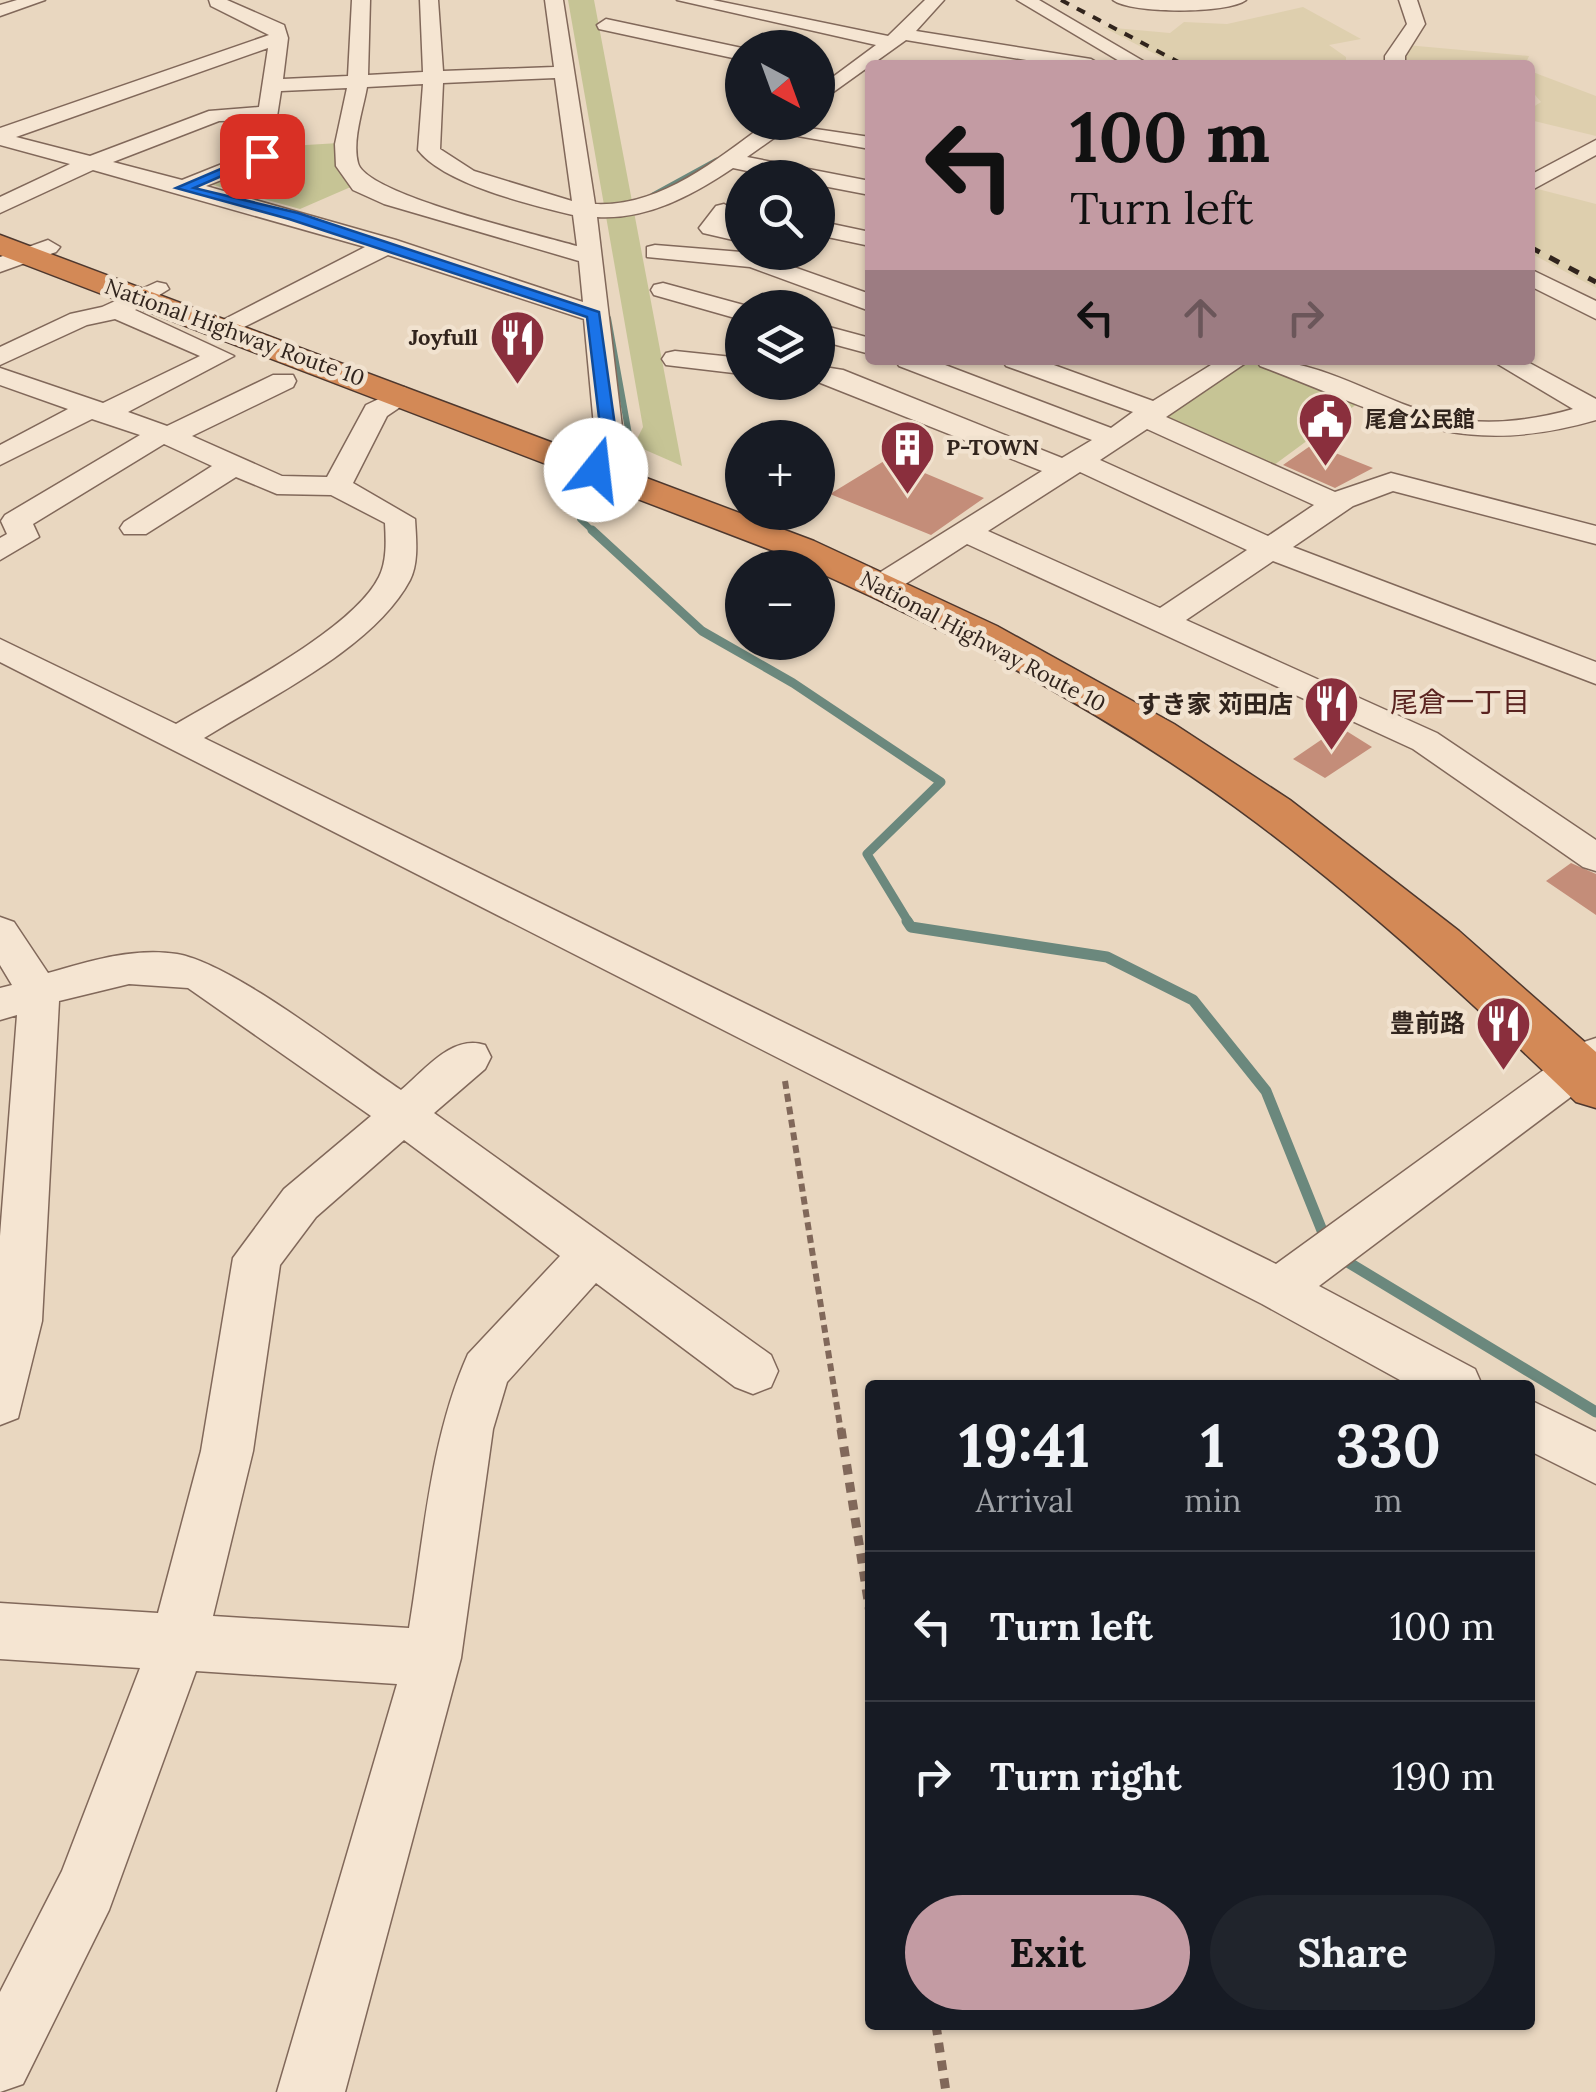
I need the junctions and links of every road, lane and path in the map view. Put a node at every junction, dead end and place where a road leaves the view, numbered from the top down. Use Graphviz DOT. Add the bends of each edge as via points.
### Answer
graph roads {
  1 [pos="36,0"];
  2 [pos="361,0"];
  3 [pos="429,0"];
  4 [pos="554,0"];
  5 [pos="686,0"];
  6 [pos="935,0"];
  7 [pos="1026,0"];
  8 [pos="1122,0"];
  9 [pos="1237,0"];
  10 [pos="1408,0"];
  11 [pos="216,2"];
  12 [pos="0,11"];
  13 [pos="606,24"];
  14 [pos="279,38"];
  15 [pos="897,38"];
  16 [pos="725,50"];
  17 [pos="877,60"];
  18 [pos="1055,60"];
  19 [pos="1131,60"];
  20 [pos="1395,60"];
  21 [pos="865,68"];
  22 [pos="563,72"];
  23 [pos="835,74"];
  24 [pos="433,76"];
  25 [pos="846,77"];
  26 [pos="358,81"];
  27 [pos="274,85"];
  28 [pos="835,85"];
  29 [pos="835,98"];
  30 [pos="854,100"];
  31 [pos="267,113"];
  32 [pos="835,136"];
  33 [pos="0,137"];
  34 [pos="757,140"];
  35 [pos="865,142"];
  36 [pos="1596,146"];
  37 [pos="728,160"];
  38 [pos="725,162"];
  39 [pos="86,164"];
  40 [pos="835,181"];
  41 [pos="1535,181"];
  42 [pos="865,187"];
  43 [pos="182,188"];
  44 [pos="344,193"];
  45 [pos="0,206"];
  46 [pos="584,210"];
  47 [pos="724,211"];
  48 [pos="284,214"];
  49 [pos="246,227"];
  50 [pos="0,228"];
  51 [pos="725,231"];
  52 [pos="835,232"];
  53 [pos="865,238"];
  54 [pos="388,246"];
  55 [pos="655,252"];
  56 [pos="20,253"];
  57 [pos="725,255"];
  58 [pos="591,257"];
  59 [pos="791,270"];
  60 [pos="1535,279"];
  61 [pos="663,290"];
  62 [pos="138,299"];
  63 [pos="865,301"];
  64 [pos="725,307"];
  65 [pos="1596,312"];
  66 [pos="594,314"];
  67 [pos="232,324"];
  68 [pos="835,338"];
  69 [pos="865,347"];
  70 [pos="865,352"];
  71 [pos="0,357"];
  72 [pos="675,359"];
  73 [pos="725,364"];
  74 [pos="921,365"];
  75 [pos="1028,365"];
  76 [pos="1229,365"];
  77 [pos="1282,365"];
  78 [pos="1513,365"];
  79 [pos="835,370"];
  80 [pos="0,376"];
  81 [pos="835,378"];
  82 [pos="283,382"];
  83 [pos="404,395"];
  84 [pos="1596,410"];
  85 [pos="96,411"];
  86 [pos="1150,414"];
  87 [pos="165,435"];
  88 [pos="1115,439"];
  89 [pos="0,456"];
  90 [pos="593,459"];
  91 [pos="1070,465"];
  92 [pos="233,466"];
  93 [pos="337,486"];
  94 [pos="725,502"];
  95 [pos="1336,504"];
  96 [pos="136,528"];
  97 [pos="789,530"];
  98 [pos="966,533"];
  99 [pos="1596,534"];
  100 [pos="1270,549"];
  101 [pos="0,550"];
  102 [pos="890,580"];
  103 [pos="1163,621"];
  104 [pos="0,648"];
  105 [pos="1596,674"];
  106 [pos="181,737"];
  107 [pos="1596,810"];
  108 [pos="1587,852"];
  109 [pos="0,932"];
  110 [pos="20,998"];
  111 [pos="779,1042"];
  112 [pos="470,1056"];
  113 [pos="1591,1064"];
  114 [pos="402,1114"];
  115 [pos="590,1256"];
  116 [pos="1279,1289"];
  117 [pos="753,1372"];
  118 [pos="1449,1380"];
  119 [pos="0,1402"];
  120 [pos="1535,1427"];
  121 [pos="1596,1459"];
  122 [pos="865,1582"];
  123 [pos="0,1631"];
  124 [pos="178,1642"];
  125 [pos="433,1658"];
  126 [pos="937,2030"];
  127 [pos="0,2062"];
  128 [pos="310,2092"];
  129 [pos="946,2092"];
  1 -- 12 [label="street"];
  2 -- 26 [label="street"];
  3 -- 24 [label="street"];
  4 -- 22 [label="street"];
  5 -- 15 [label="street"];
  6 -- 15 [label="street"];
  7 -- 19 [label="street"];
  8 -- 9 [label="street"];
  10 -- 20 [label="street" via="1416,24"];
  11 -- 14 [label="street" via="276,29"];
  13 -- 16 [label="street"];
  14 -- 27 [label="street"];
  14 -- 33 [label="street"];
  15 -- 17 [label="street"];
  15 -- 18 [label="street"];
  21 -- 25 [label="street"];
  22 -- 24 [label="street"];
  22 -- 46 [label="street"];
  23 -- 25 [label="street"];
  24 -- 26 [label="street"];
  24 -- 46 [label="street" via="429,150 439,163"];
  25 -- 28 [label="street"];
  26 -- 27 [label="street"];
  26 -- 44 [label="street"];
  27 -- 31 [label="street"];
  29 -- 30 [label="street"];
  31 -- 39 [label="street" via="216,116"];
  31 -- 43 [label="street" via="262,156"];
  32 -- 35 [label="street"];
  33 -- 39 [label="street"];
  34 -- 37 [label="street"];
  36 -- 41 [label="street"];
  38 -- 46 [label="street" via="643,208"];
  39 -- 43 [label="street"];
  39 -- 45 [label="street"];
  40 -- 42 [label="street"];
  43 -- 48 [label="street"];
  44 -- 48 [label="street"];
  44 -- 58 [label="street" via="392,198"];
  46 -- 58 [label="street"];
  47 -- 51 [label="street" via="711,228"];
  48 -- 49 [label="street"];
  48 -- 54 [label="street"];
  50 -- 56 [label="highway, National Highway Route 10"];
  52 -- 53 [label="street"];
  54 -- 66 [label="street"];
  54 -- 67 [label="street"];
  55 -- 57 [label="street"];
  56 -- 62 [label="highway, National Highway Route 10"];
  58 -- 66 [label="street"];
  59 -- 63 [label="street"];
  60 -- 65 [label="street"];
  61 -- 64 [label="street"];
  62 -- 67 [label="highway, National Highway Route 10"];
  62 -- 71 [label="street" via="78,318"];
  62 -- 85 [label="street" via="221,356"];
  66 -- 90 [label="street" via="608,426"];
  67 -- 83 [label="highway, National Highway Route 10"];
  67 -- 90 [label="highway, National Highway Route 10"];
  68 -- 69 [label="street"];
  70 -- 79 [label="street"];
  72 -- 73 [label="street"];
  74 -- 88 [label="street"];
  75 -- 86 [label="street"];
  76 -- 86 [label="street"];
  77 -- 84 [label="street" via="1464,429 1518,432"];
  78 -- 84 [label="street"];
  80 -- 85 [label="street"];
  81 -- 91 [label="street"];
  82 -- 87 [label="street"];
  83 -- 90 [label="highway, National Highway Route 10"];
  83 -- 93 [label="street" via="376,411"];
  85 -- 87 [label="street"];
  85 -- 89 [label="street"];
  86 -- 88 [label="street"];
  86 -- 95 [label="street"];
  87 -- 92 [label="street"];
  87 -- 101 [label="street" via="16,521 24,537"];
  88 -- 91 [label="street"];
  90 -- 94 [label="highway, National Highway Route 10"];
  90 -- 102 [label="highway, National Highway Route 10"];
  91 -- 98 [label="street"];
  91 -- 100 [label="street"];
  92 -- 93 [label="street" via="277,485"];
  92 -- 96 [label="street"];
  93 -- 106 [label="street" via="400,519 394,581 346,630"];
  95 -- 99 [label="street" via="1391,482"];
  95 -- 100 [label="street"];
  97 -- 102 [label="highway, National Highway Route 10"];
  98 -- 102 [label="street"];
  98 -- 103 [label="street"];
  100 -- 103 [label="street"];
  100 -- 105 [label="street"];
  102 -- 113 [label="highway, National Highway Route 10" via="1020,631 1204,738 1306,807 1430,900"];
  103 -- 108 [label="street" via="1424,742"];
  104 -- 106 [label="street"];
  106 -- 111 [label="street"];
  107 -- 108 [label="street"];
  109 -- 110 [label="street"];
  110 -- 114 [label="street" via="144,966 178,966"];
  110 -- 119 [label="street" via="18,1322"];
  111 -- 116 [label="street"];
  111 -- 122 [label="path"];
  112 -- 114 [label="street"];
  113 -- 116 [label="street"];
  114 -- 115 [label="street"];
  114 -- 124 [label="street" via="300,1203 257,1258 228,1451"];
  115 -- 117 [label="street"];
  115 -- 125 [label="street" via="486,1370 467,1429"];
  116 -- 118 [label="street"];
  120 -- 121 [label="street"];
  123 -- 124 [label="street"];
  124 -- 125 [label="street"];
  124 -- 127 [label="street" via="87,1888"];
  125 -- 128 [label="street"];
  126 -- 129 [label="path"];
}
